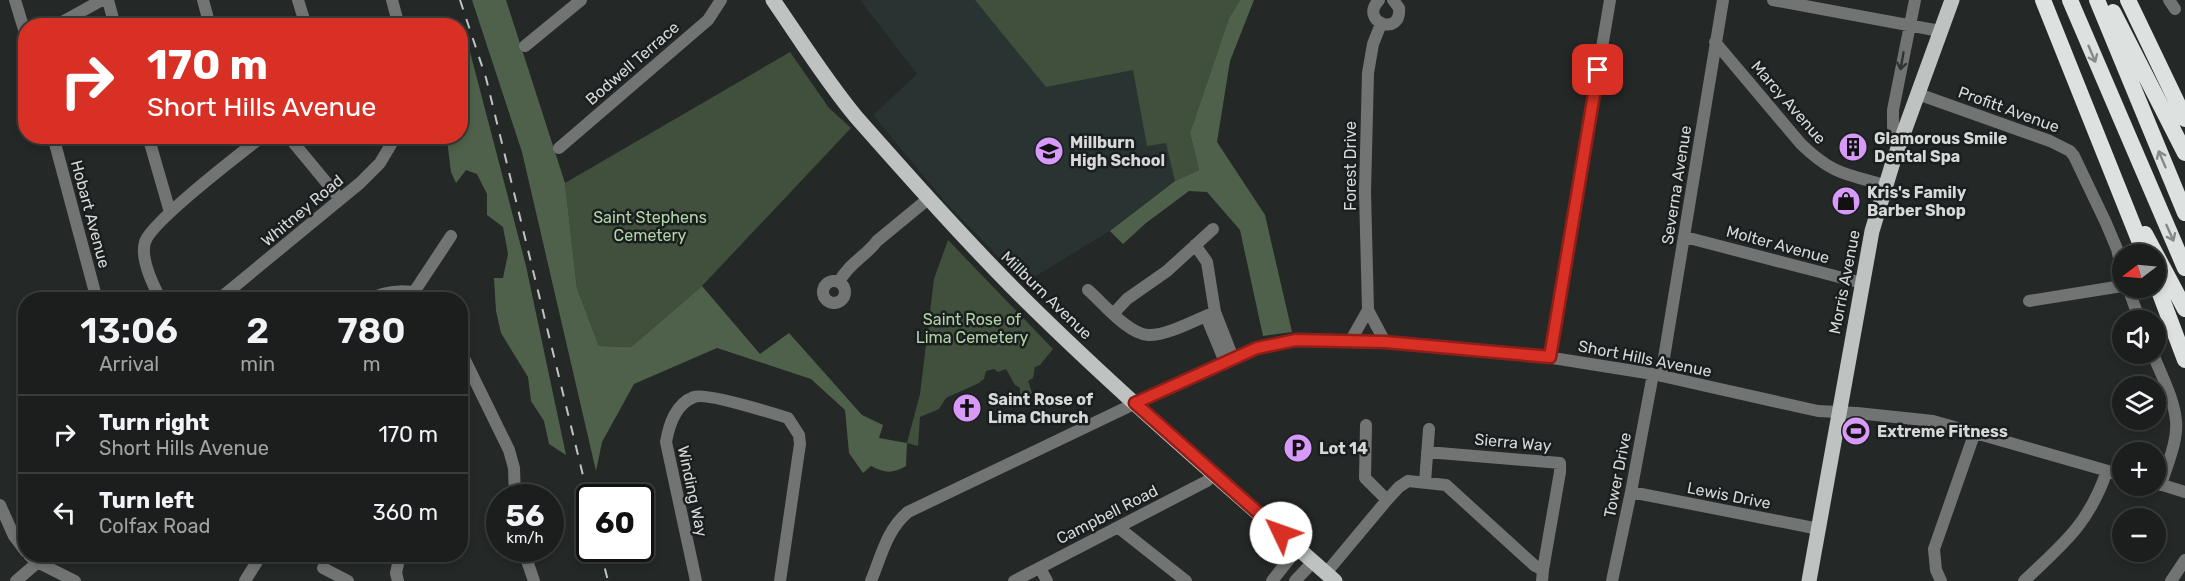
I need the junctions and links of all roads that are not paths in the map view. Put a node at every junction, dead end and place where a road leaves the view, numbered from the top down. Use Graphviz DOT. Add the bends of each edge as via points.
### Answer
graph roads {
  1 [pos="15,0"];
  2 [pos="102,0"];
  3 [pos="108,0"];
  4 [pos="203,0"];
  5 [pos="298,0"];
  6 [pos="392,0"];
  7 [pos="581,0"];
  8 [pos="721,0"];
  9 [pos="772,0"];
  10 [pos="1379,0"];
  11 [pos="1395,0"];
  12 [pos="1610,0"];
  13 [pos="1722,0"];
  14 [pos="1773,0"];
  15 [pos="1915,0"];
  16 [pos="1952,0"];
  17 [pos="2043,0"];
  18 [pos="2070,0"];
  19 [pos="2097,0"];
  20 [pos="2108,0"];
  21 [pos="2128,0"];
  22 [pos="2135,0"];
  23 [pos="20,18"];
  24 [pos="69,18"];
  25 [pos="113,18"];
  26 [pos="208,18"];
  27 [pos="304,18"];
  28 [pos="397,18"];
  29 [pos="1381,24"];
  30 [pos="1908,24"];
  31 [pos="1940,31"];
  32 [pos="1715,42"];
  33 [pos="525,46"];
  34 [pos="1735,65"];
  35 [pos="1711,71"];
  36 [pos="1918,94"];
  37 [pos="2185,96"];
  38 [pos="2185,119"];
  39 [pos="55,144"];
  40 [pos="150,144"];
  41 [pos="244,144"];
  42 [pos="253,144"];
  43 [pos="295,144"];
  44 [pos="392,144"];
  45 [pos="1900,144"];
  46 [pos="559,147"];
  47 [pos="246,149"];
  48 [pos="2185,153"];
  49 [pos="1886,184"];
  50 [pos="340,199"];
  51 [pos="928,199"];
  52 [pos="2123,201"];
  53 [pos="170,212"];
  54 [pos="2185,213"];
  55 [pos="1213,229"];
  56 [pos="451,236"];
  57 [pos="1685,237"];
  58 [pos="2115,244"];
  59 [pos="2141,244"];
  60 [pos="1195,245"];
  61 [pos="2185,268"];
  62 [pos="839,282"];
  63 [pos="1862,283"];
  64 [pos="2112,288"];
  65 [pos="1088,290"];
  66 [pos="95,292"];
  67 [pos="158,292"];
  68 [pos="228,292"];
  69 [pos="390,292"];
  70 [pos="414,292"];
  71 [pos="2162,298"];
  72 [pos="2029,301"];
  73 [pos="2185,309"];
  74 [pos="1368,310"];
  75 [pos="1114,313"];
  76 [pos="1210,314"];
  77 [pos="1351,340"];
  78 [pos="1385,342"];
  79 [pos="1550,357"];
  80 [pos="1229,360"];
  81 [pos="2185,360"];
  82 [pos="2157,364"];
  83 [pos="468,366"];
  84 [pos="1657,375"];
  85 [pos="1135,403"];
  86 [pos="1839,412"];
  87 [pos="1366,425"];
  88 [pos="1429,429"];
  89 [pos="1975,432"];
  90 [pos="1427,452"];
  91 [pos="2166,463"];
  92 [pos="2107,471"];
  93 [pos="2112,472"];
  94 [pos="1214,473"];
  95 [pos="1425,482"];
  96 [pos="515,484"];
  97 [pos="2166,486"];
  98 [pos="1631,492"];
  99 [pos="2185,492"];
  100 [pos="1386,500"];
  101 [pos="0,505"];
  102 [pos="1119,528"];
  103 [pos="1819,530"];
  104 [pos="18,541"];
  105 [pos="1298,548"];
  106 [pos="2185,560"];
  107 [pos="31,562"];
  108 [pos="39,562"];
  109 [pos="257,562"];
  110 [pos="398,562"];
  111 [pos="528,562"];
  112 [pos="1313,562"];
  113 [pos="323,568"];
  114 [pos="1040,568"];
  115 [pos="1542,575"];
  116 [pos="1331,577"];
  117 [pos="16,581"];
  118 [pos="75,581"];
  119 [pos="245,581"];
  120 [pos="348,581"];
  121 [pos="398,581"];
  122 [pos="534,581"];
  123 [pos="696,581"];
  124 [pos="780,581"];
  125 [pos="871,581"];
  126 [pos="1014,581"];
  127 [pos="1047,581"];
  128 [pos="1186,581"];
  129 [pos="1272,581"];
  130 [pos="1295,581"];
  131 [pos="1612,581"];
  132 [pos="1809,581"];
  133 [pos="1941,581"];
  134 [pos="2024,581"];
  135 [pos="2171,581"];
  1 -- 23 [label="street"];
  2 -- 24 [label="street"];
  3 -- 25 [label="street"];
  4 -- 26 [label="street"];
  5 -- 27 [label="street"];
  6 -- 28 [label="street"];
  7 -- 33 [label="street"];
  8 -- 46 [label="street, Bodwell Terrace" via="708,20"];
  9 -- 51 [label="main road, Millburn Avenue" via="854,113"];
  10 -- 29 [label="street, Forest Drive" via="1373,10"];
  11 -- 29 [label="street" via="1400,8 1397,20"];
  12 -- 79 [label="street"];
  13 -- 32 [label="street, Severna Avenue"];
  14 -- 30 [label="street"];
  15 -- 30 [label="street"];
  16 -- 31 [label="main road, Morris Avenue"];
  17 -- 52 [label="highway"];
  18 -- 61 [label="highway, one-way"];
  54 -- 19 [label="highway, one-way"];
  20 -- 48 [label="highway"];
  21 -- 38 [label="highway"];
  22 -- 37 [label="highway"];
  29 -- 74 [label="street, Forest Drive" via="1367,84"];
  30 -- 31 [label="street"];
  30 -- 45 [label="street, one-way" via="1893,110 1893,127"];
  31 -- 36 [label="main road, Morris Avenue"];
  32 -- 34 [label="street, Marcy Avenue"];
  32 -- 35 [label="street, Severna Avenue"];
  34 -- 35 [label="street, Marcy Avenue"];
  34 -- 49 [label="street, Marcy Avenue" via="1817,159 1836,172"];
  35 -- 57 [label="street, Severna Avenue"];
  36 -- 45 [label="main road, Morris Avenue"];
  36 -- 58 [label="street, Profitt Avenue" via="2070,151"];
  39 -- 66 [label="street, Hobart Avenue"];
  40 -- 53 [label="street"];
  41 -- 47 [label="street"];
  42 -- 47 [label="street"];
  43 -- 50 [label="street"];
  44 -- 50 [label="street, Whitney Road" via="371,173"];
  45 -- 49 [label="main road, Morris Avenue"];
  47 -- 53 [label="street"];
  49 -- 63 [label="main road, Morris Avenue"];
  50 -- 68 [label="street, Whitney Road"];
  51 -- 62 [label="street" via="877,241"];
  51 -- 85 [label="main road, Millburn Avenue" via="1024,299"];
  52 -- 59 [label="highway"];
  52 -- 73 [label="highway"];
  53 -- 67 [label="street" via="144,244"];
  55 -- 60 [label="street"];
  56 -- 70 [label="street"];
  57 -- 63 [label="street, Molter Avenue"];
  57 -- 84 [label="street, Severna Avenue"];
  60 -- 75 [label="street"];
  60 -- 76 [label="street" via="1207,262"];
  63 -- 86 [label="main road, Morris Avenue"];
  64 -- 72 [label="street"];
  65 -- 75 [label="street"];
  69 -- 70 [label="street"];
  71 -- 81 [label="highway"];
  74 -- 77 [label="street"];
  74 -- 78 [label="street, Forest Drive"];
  75 -- 76 [label="street" via="1130,328 1149,335"];
  76 -- 80 [label="street"];
  77 -- 78 [label="street, Short Hills Avenue"];
  77 -- 80 [label="street, Short Hills Avenue" via="1296,340 1272,344"];
  78 -- 79 [label="street, Short Hills Avenue"];
  79 -- 84 [label="street, Short Hills Avenue"];
  80 -- 85 [label="street, Short Hills Avenue"];
  82 -- 91 [label="street" via="2177,422"];
  83 -- 96 [label="street" via="509,450"];
  84 -- 86 [label="street, Short Hills Avenue" via="1818,411"];
  84 -- 98 [label="street, Tower Drive"];
  85 -- 94 [label="main road, Millburn Avenue"];
  85 -- 125 [label="street, Short Hills Avenue" via="908,512 889,536"];
  86 -- 89 [label="street, Short Hills Avenue" via="1933,421"];
  86 -- 103 [label="main road, Morris Avenue"];
  87 -- 100 [label="street" via="1365,478"];
  88 -- 90 [label="street"];
  89 -- 92 [label="street, Short Hills Avenue"];
  89 -- 133 [label="street" via="1934,549"];
  90 -- 95 [label="street"];
  90 -- 115 [label="street, Sierra Way" via="1560,463"];
  92 -- 93 [label="street, Short Hills Avenue"];
  92 -- 134 [label="street" via="2081,524"];
  94 -- 102 [label="street, Campbell Road" via="1207,481"];
  94 -- 105 [label="main road, Millburn Avenue"];
  95 -- 100 [label="street" via="1403,483"];
  95 -- 115 [label="street" via="1446,485"];
  97 -- 99 [label="street"];
  98 -- 103 [label="street, Lewis Drive"];
  98 -- 131 [label="street, Tower Drive"];
  100 -- 116 [label="street"];
  101 -- 104 [label="street"];
  102 -- 114 [label="street, Campbell Road"];
  102 -- 128 [label="street"];
  103 -- 132 [label="main road, Morris Avenue"];
  105 -- 112 [label="main road, Millburn Avenue"];
  105 -- 129 [label="street"];
  106 -- 135 [label="street"];
  107 -- 117 [label="street"];
  108 -- 118 [label="street"];
  109 -- 119 [label="street"];
  110 -- 121 [label="street"];
  111 -- 122 [label="street"];
  112 -- 116 [label="main road, Millburn Avenue"];
  112 -- 130 [label="street"];
  113 -- 120 [label="street"];
  114 -- 126 [label="street, Campbell Road"];
  114 -- 127 [label="street"];
  123 -- 124 [label="street, Winding Way" via="666,442 669,421 686,401 701,395 788,418 799,435"];
}
